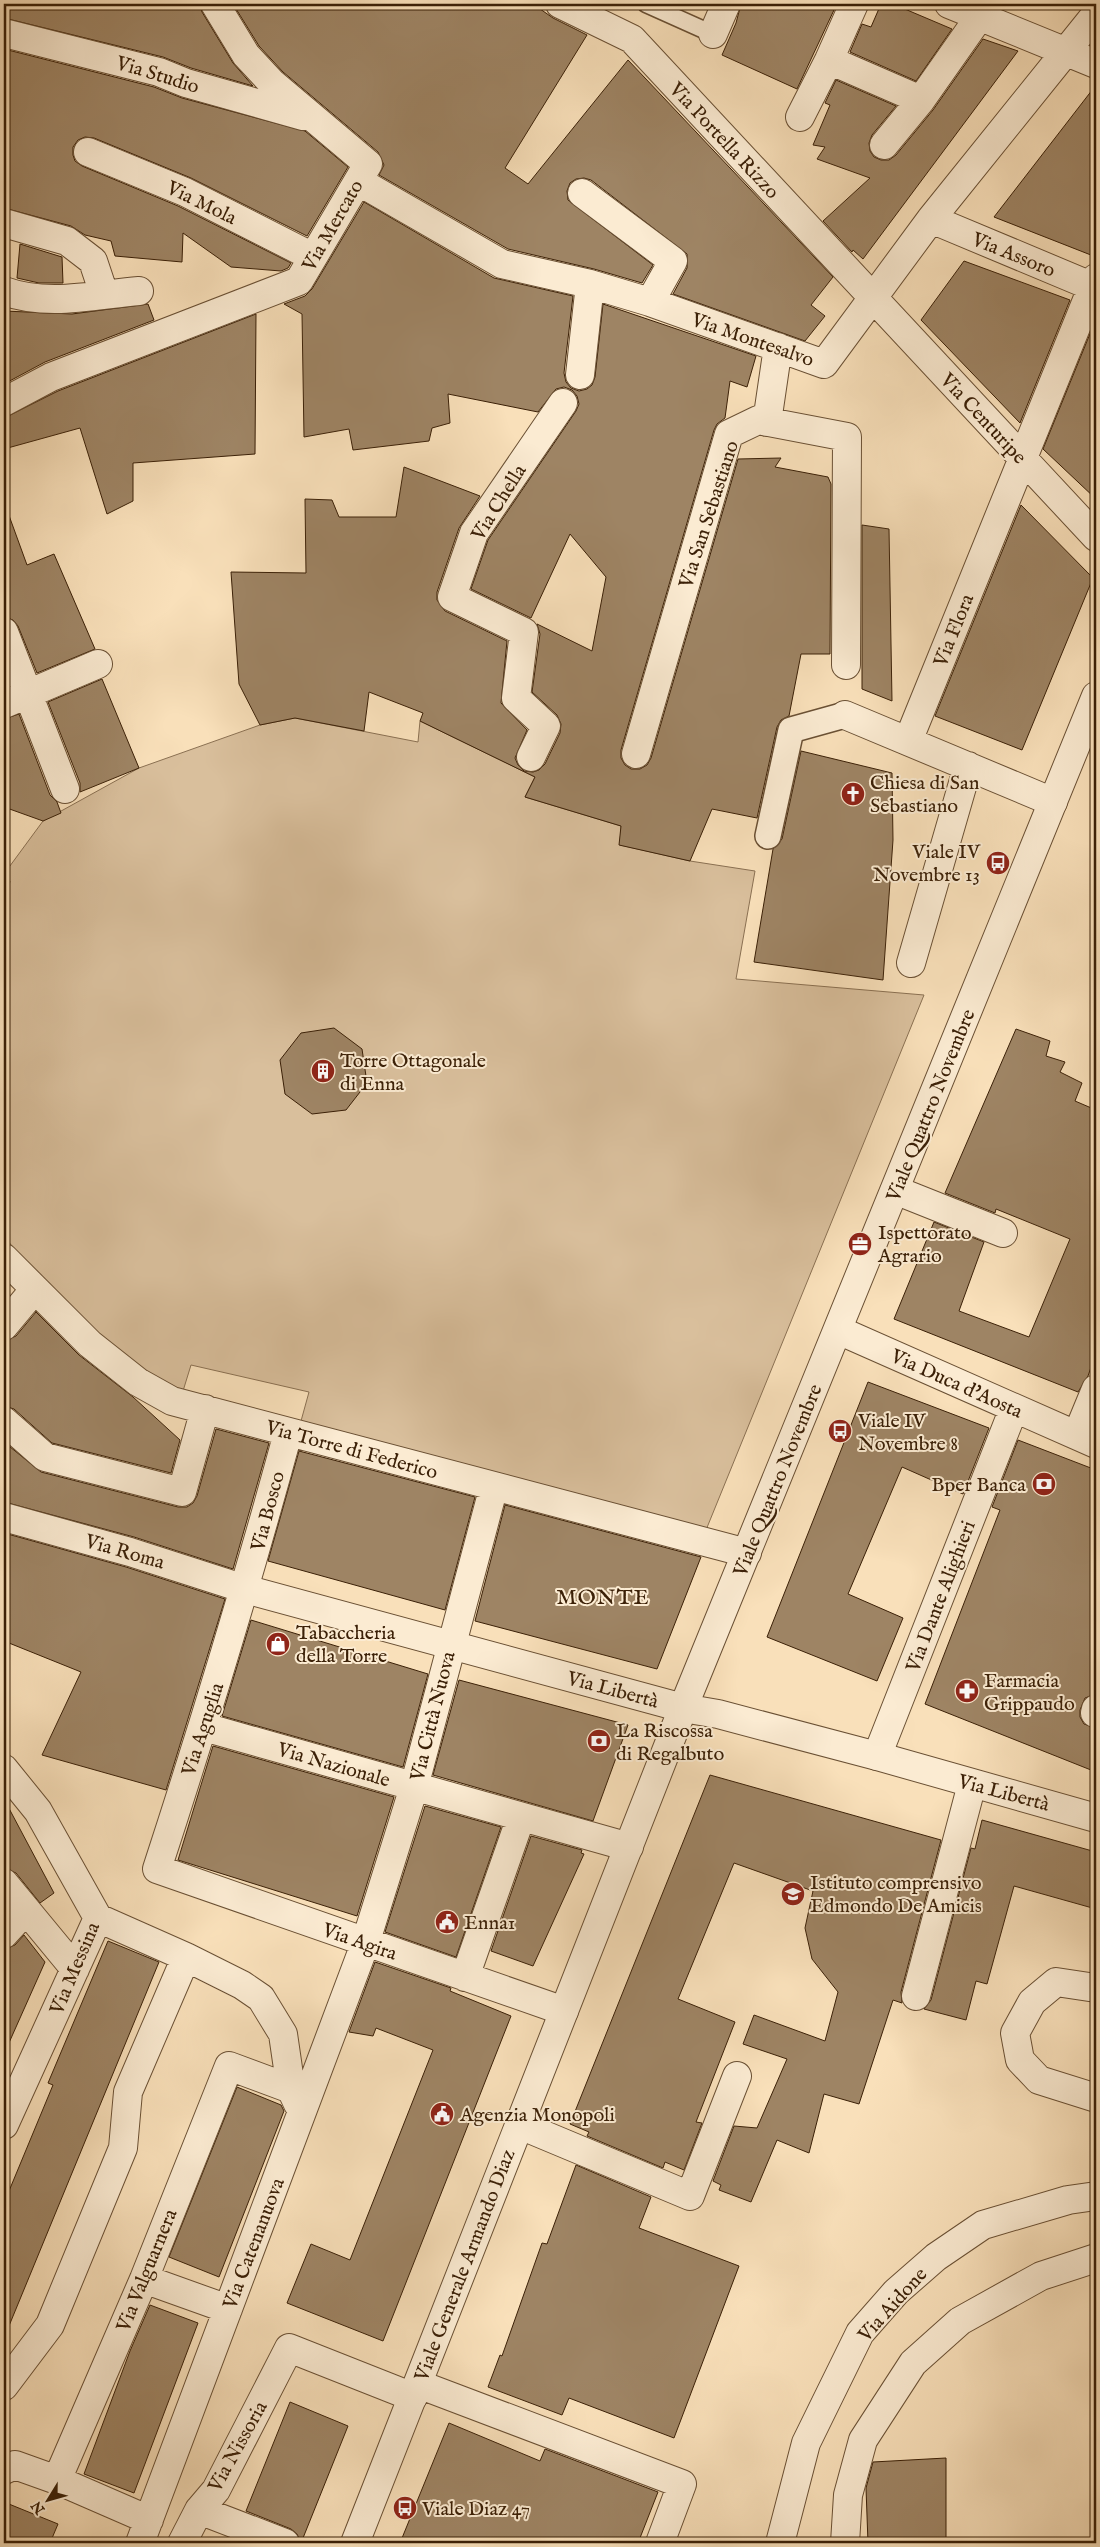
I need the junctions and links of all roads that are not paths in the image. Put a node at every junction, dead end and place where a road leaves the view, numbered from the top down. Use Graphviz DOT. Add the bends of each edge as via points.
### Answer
graph roads {
  1 [pos="215,4"];
  2 [pos="560,4"];
  3 [pos="646,4"];
  4 [pos="726,4"];
  5 [pos="854,4"];
  6 [pos="949,4"];
  7 [pos="1096,14"];
  8 [pos="980,16"];
  9 [pos="4,33"];
  10 [pos="713,34"];
  11 [pos="1066,52"];
  12 [pos="828,60"];
  13 [pos="1096,64"];
  14 [pos="921,100"];
  15 [pos="800,117"];
  16 [pos="311,118"];
  17 [pos="884,145"];
  18 [pos="88,152"];
  19 [pos="358,181"];
  20 [pos="582,193"];
  21 [pos="931,219"];
  22 [pos="4,223"];
  23 [pos="313,257"];
  24 [pos="590,284"];
  25 [pos="1095,284"];
  26 [pos="4,291"];
  27 [pos="139,291"];
  28 [pos="104,294"];
  29 [pos="872,299"];
  30 [pos="650,302"];
  31 [pos="778,347"];
  32 [pos="580,375"];
  33 [pos="4,402"];
  34 [pos="563,403"];
  35 [pos="767,422"];
  36 [pos="1022,459"];
  37 [pos="1096,537"];
  38 [pos="4,632"];
  39 [pos="98,664"];
  40 [pos="846,665"];
  41 [pos="1096,696"];
  42 [pos="16,699"];
  43 [pos="845,715"];
  44 [pos="908,741"];
  45 [pos="636,754"];
  46 [pos="531,757"];
  47 [pos="968,766"];
  48 [pos="65,789"];
  49 [pos="1053,802"];
  50 [pos="768,836"];
  51 [pos="911,963"];
  52 [pos="895,1190"];
  53 [pos="1003,1233"];
  54 [pos="4,1258"];
  55 [pos="34,1290"];
  56 [pos="4,1326"];
  57 [pos="838,1330"];
  58 [pos="1096,1389"];
  59 [pos="1014,1408"];
  60 [pos="205,1409"];
  61 [pos="4,1421"];
  62 [pos="288,1433"];
  63 [pos="1086,1440"];
  64 [pos="494,1486"];
  65 [pos="4,1517"];
  66 [pos="747,1553"];
  67 [pos="245,1589"];
  68 [pos="451,1645"];
  69 [pos="683,1708"];
  70 [pos="204,1727"];
  71 [pos="876,1756"];
  72 [pos="4,1769"];
  73 [pos="972,1784"];
  74 [pos="414,1787"];
  75 [pos="521,1817"];
  76 [pos="1096,1818"];
  77 [pos="629,1847"];
  78 [pos="157,1869"];
  79 [pos="4,1883"];
  80 [pos="26,1910"];
  81 [pos="98,1918"];
  82 [pos="4,1934"];
  83 [pos="365,1944"];
  84 [pos="186,1957"];
  85 [pos="75,1969"];
  86 [pos="465,1977"];
  87 [pos="1096,1988"];
  88 [pos="916,1996"];
  89 [pos="564,2011"];
  90 [pos="737,2076"];
  91 [pos="1096,2098"];
  92 [pos="296,2101"];
  93 [pos="4,2125"];
  94 [pos="520,2125"];
  95 [pos="1096,2196"];
  96 [pos="1096,2258"];
  97 [pos="144,2279"];
  98 [pos="228,2309"];
  99 [pos="4,2386"];
  100 [pos="415,2390"];
  101 [pos="4,2470"];
  102 [pos="57,2480"];
  103 [pos="199,2510"];
  104 [pos="145,2532"];
  105 [pos="182,2543"];
  106 [pos="285,2543"];
  107 [pos="355,2543"];
  108 [pos="660,2543"];
  109 [pos="780,2543"];
  110 [pos="845,2543"];
  1 -- 16 [label="street, Via Mercato" via="246,55"];
  2 -- 29 [label="street, Via Portella Rizzo" via="632,39"];
  3 -- 10 [label="lane"];
  4 -- 10 [label="street"];
  5 -- 12 [label="street"];
  6 -- 8 [label="street"];
  7 -- 11 [label="street, Via Montesalvo"];
  8 -- 11 [label="street"];
  8 -- 14 [label="street"];
  9 -- 16 [label="street, Via Studio" via="159,72 186,83"];
  11 -- 13 [label="street"];
  11 -- 21 [label="street, Via Montesalvo"];
  12 -- 14 [label="street"];
  12 -- 15 [label="street"];
  14 -- 17 [label="street"];
  16 -- 19 [label="street, Via Mercato" via="368,164"];
  18 -- 23 [label="street, Via Mola" via="185,192"];
  19 -- 23 [label="street, Via Mercato"];
  19 -- 24 [label="street, Via Montesalvo" via="502,264"];
  20 -- 30 [label="street" via="674,261"];
  21 -- 25 [label="street, Via Assoro"];
  21 -- 29 [label="street, Via Montesalvo"];
  22 -- 28 [label="street" via="67,241 93,261"];
  23 -- 33 [label="street, Via Mercato" via="299,281 51,377"];
  24 -- 30 [label="street, Via Montesalvo"];
  24 -- 32 [label="street"];
  25 -- 36 [label="street, Via Flora"];
  26 -- 28 [label="street" via="21,297 61,300"];
  27 -- 28 [label="street"];
  29 -- 31 [label="street, Via Montesalvo" via="824,364"];
  29 -- 36 [label="street, Via Centuripe"];
  30 -- 31 [label="street, Via Montesalvo"];
  31 -- 35 [label="street"];
  34 -- 46 [label="street, Via Chella" via="474,533 452,597 524,632 516,698 546,726"];
  35 -- 40 [label="street, Via San Sebastiano" via="847,437"];
  35 -- 45 [label="street, Via San Sebastiano" via="758,420 729,434"];
  36 -- 37 [label="street, Via Centuripe"];
  36 -- 44 [label="street, Via Flora"];
  38 -- 42 [label="street"];
  39 -- 42 [label="street"];
  41 -- 49 [label="street, Viale Quattro Novembre"];
  42 -- 48 [label="street"];
  43 -- 44 [label="street"];
  43 -- 50 [label="street" via="791,730"];
  44 -- 47 [label="street"];
  47 -- 49 [label="street"];
  47 -- 51 [label="street"];
  49 -- 52 [label="street, Viale Quattro Novembre"];
  52 -- 53 [label="street"];
  52 -- 57 [label="street, Viale Quattro Novembre"];
  54 -- 55 [label="street, Via Torre di Federico"];
  55 -- 56 [label="street"];
  55 -- 60 [label="street, Via Torre di Federico" via="90,1344 138,1382 172,1401"];
  57 -- 59 [label="street, Via Duca d'Aosta"];
  57 -- 66 [label="street, Viale Quattro Novembre"];
  58 -- 63 [label="street, Via Duca d'Aosta"];
  59 -- 63 [label="street, Via Duca d'Aosta"];
  59 -- 71 [label="street, Via Dante Alighieri"];
  60 -- 61 [label="street" via="182,1492 45,1457"];
  60 -- 62 [label="street, Via Torre di Federico"];
  62 -- 64 [label="street, Via Torre di Federico"];
  62 -- 67 [label="street, Via Bosco"];
  64 -- 66 [label="street, Via Torre di Federico"];
  64 -- 68 [label="street, Via Città Nuova"];
  65 -- 67 [label="street, Via Roma" via="130,1552"];
  66 -- 69 [label="street, Viale Quattro Novembre"];
  67 -- 68 [label="street, Via Libertà"];
  67 -- 70 [label="street, Via Aguglia"];
  68 -- 69 [label="street, Via Libertà"];
  68 -- 74 [label="street, Via Città Nuova"];
  69 -- 71 [label="street, Via Libertà" via="718,1714"];
  69 -- 77 [label="street, Viale Generale Armando Diaz"];
  70 -- 74 [label="street, Via Nazionale"];
  70 -- 78 [label="street, Via Aguglia"];
  71 -- 73 [label="street, Via Libertà"];
  72 -- 81 [label="street, Via Messina" via="38,1811"];
  73 -- 76 [label="street, Via Libertà"];
  73 -- 88 [label="street"];
  74 -- 75 [label="street, Via Nazionale"];
  74 -- 83 [label="street, Via Città Nuova"];
  75 -- 77 [label="street, Via Nazionale"];
  75 -- 86 [label="street"];
  77 -- 89 [label="street, Viale Generale Armando Diaz"];
  78 -- 83 [label="street, Via Agira"];
  79 -- 80 [label="street"];
  80 -- 82 [label="street"];
  80 -- 85 [label="street"];
  81 -- 84 [label="street"];
  81 -- 85 [label="street, Via Messina"];
  83 -- 86 [label="street, Via Agira"];
  83 -- 92 [label="street, Via Catenanuova"];
  84 -- 92 [label="street" via="242,1985 260,1998 283,2034"];
  84 -- 99 [label="street" via="128,2092 123,2148 54,2316"];
  85 -- 93 [label="street, Via Messina"];
  86 -- 89 [label="street, Via Agira"];
  87 -- 91 [label="street" via="1056,1982 1032,2002 1015,2033 1020,2060 1038,2080"];
  89 -- 94 [label="street, Viale Generale Armando Diaz"];
  90 -- 94 [label="street" via="690,2196"];
  92 -- 97 [label="street, Via Valguarnera" via="229,2066"];
  92 -- 98 [label="street, Via Catenanuova"];
  94 -- 100 [label="street, Viale Generale Armando Diaz"];
  95 -- 109 [label="street, Via Aidone" via="1068,2200 983,2225 936,2256 896,2292 860,2333 806,2443"];
  96 -- 110 [label="street" via="1041,2276 960,2321 912,2363 862,2440 848,2495"];
  97 -- 98 [label="street"];
  97 -- 102 [label="street, Via Valguarnera"];
  98 -- 104 [label="street, Via Catenanuova"];
  100 -- 103 [label="street, Via Nissoria" via="289,2348 216,2490"];
  100 -- 107 [label="street, Viale Generale Armando Diaz"];
  100 -- 108 [label="street" via="682,2484"];
  101 -- 102 [label="street" via="15,2465"];
  102 -- 104 [label="street"];
  103 -- 105 [label="street, Via Nissoria"];
  103 -- 106 [label="street"];
}
